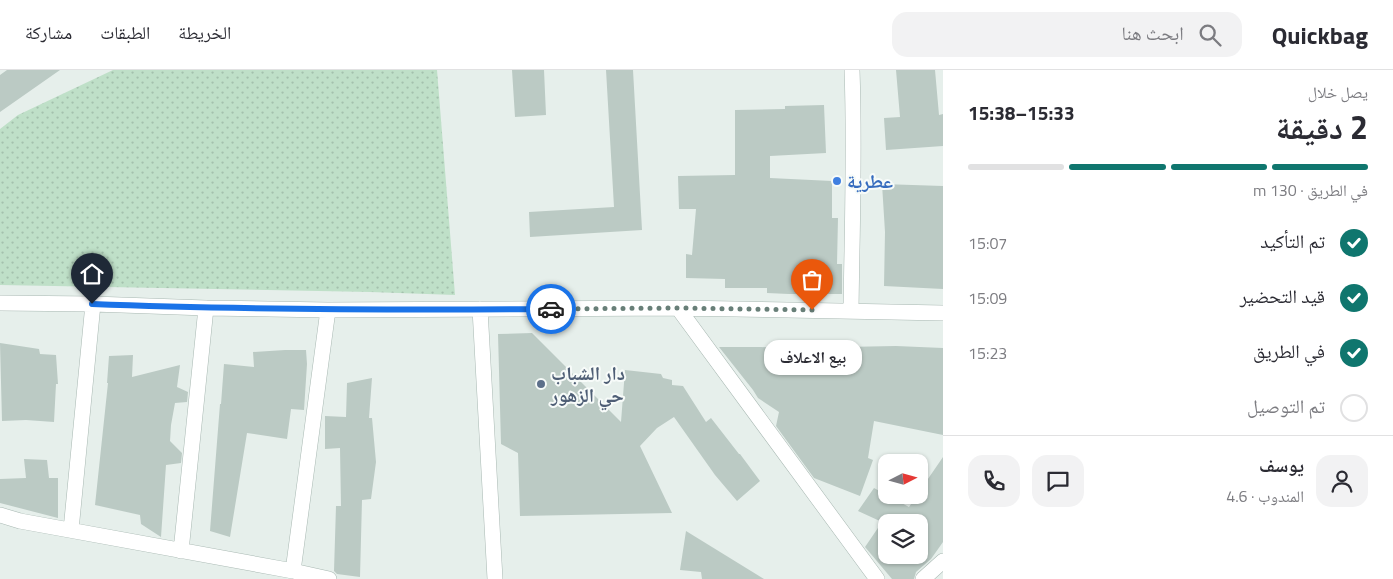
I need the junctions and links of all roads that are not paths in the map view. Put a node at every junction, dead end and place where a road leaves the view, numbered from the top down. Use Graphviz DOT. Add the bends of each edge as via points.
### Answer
graph roads {
  1 [pos="852,70"];
  2 [pos="0,303"];
  3 [pos="92,304"];
  4 [pos="206,308"];
  5 [pos="678,308"];
  6 [pos="480,309"];
  7 [pos="328,310"];
  8 [pos="851,311"];
  9 [pos="943,313"];
  10 [pos="0,515"];
  11 [pos="71,530"];
  12 [pos="182,550"];
  13 [pos="943,561"];
  14 [pos="293,571"];
  15 [pos="329,579"];
  16 [pos="496,579"];
  17 [pos="876,579"];
  18 [pos="923,579"];
  1 -- 8 [label="street"];
  2 -- 3 [label="street"];
  3 -- 4 [label="street"];
  3 -- 11 [label="street"];
  4 -- 7 [label="street"];
  4 -- 12 [label="street"];
  5 -- 6 [label="street"];
  5 -- 8 [label="street"];
  5 -- 17 [label="street"];
  6 -- 7 [label="street"];
  6 -- 16 [label="street"];
  7 -- 14 [label="street"];
  8 -- 9 [label="street"];
  10 -- 11 [label="street"];
  11 -- 12 [label="street"];
  12 -- 14 [label="street"];
  13 -- 18 [label="street"];
  14 -- 15 [label="street"];
}
